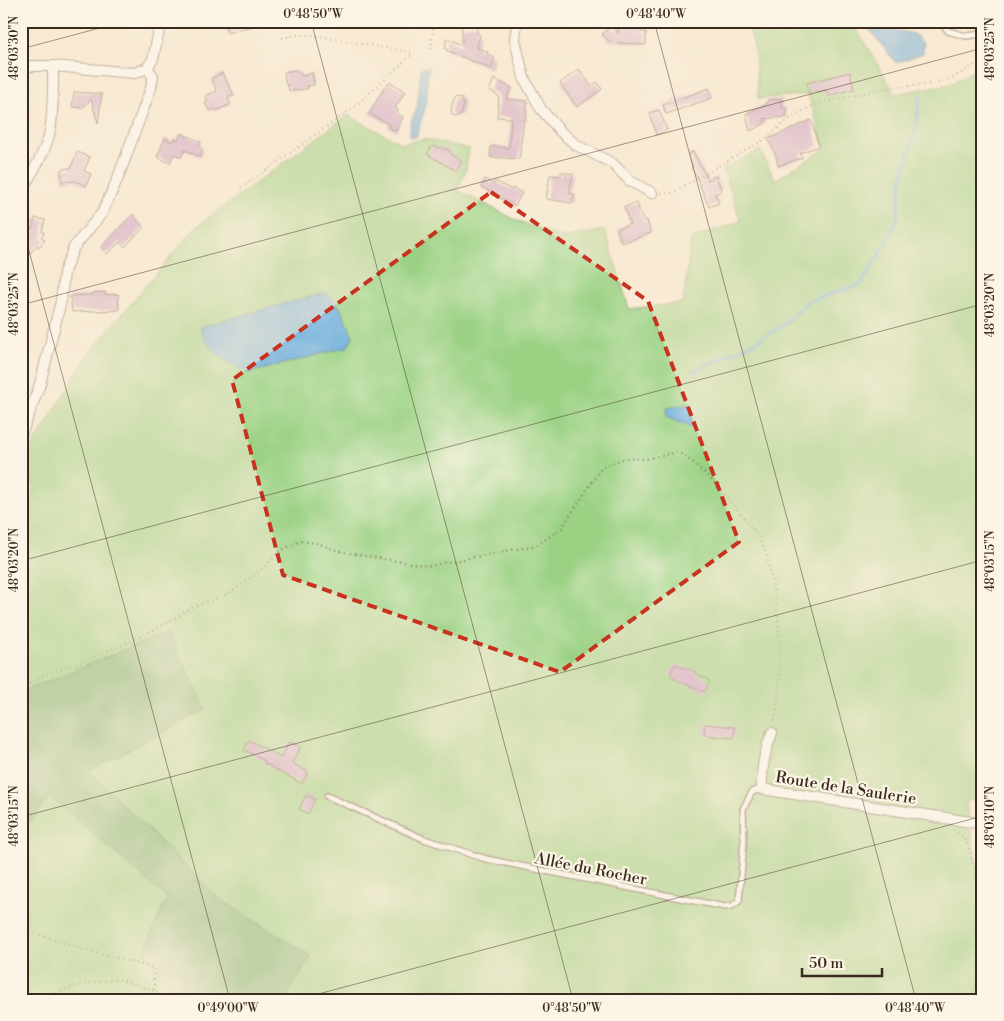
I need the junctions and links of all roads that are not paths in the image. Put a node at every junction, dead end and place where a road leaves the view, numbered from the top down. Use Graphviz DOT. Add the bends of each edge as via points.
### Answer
graph roads {
  1 [pos="161,21"];
  2 [pos="517,21"];
  3 [pos="941,21"];
  4 [pos="983,34"];
  5 [pos="21,66"];
  6 [pos="53,66"];
  7 [pos="147,68"];
  8 [pos="21,190"];
  9 [pos="652,193"];
  10 [pos="21,435"];
  11 [pos="772,733"];
  12 [pos="762,789"];
  13 [pos="327,796"];
  14 [pos="983,824"];
  1 -- 7 [label="street" via="153,59"];
  2 -- 9 [label="street" via="515,40 524,78 542,109 576,145 612,163 630,181"];
  3 -- 4 [label="lane" via="948,31 966,36"];
  5 -- 6 [label="street"];
  6 -- 7 [label="street" via="135,72"];
  6 -- 8 [label="street" via="54,88 48,138 35,170"];
  7 -- 10 [label="street" via="153,76 151,88 118,178 102,213 74,248 64,272 61,301 40,384"];
  11 -- 12 [label="street, Route de la Saulerie" via="761,771"];
  12 -- 13 [label="lane, Allée du Rocher" via="752,792 743,809 740,896 739,901 725,907 486,859 424,839"];
  12 -- 14 [label="street, Route de la Saulerie"];
}
